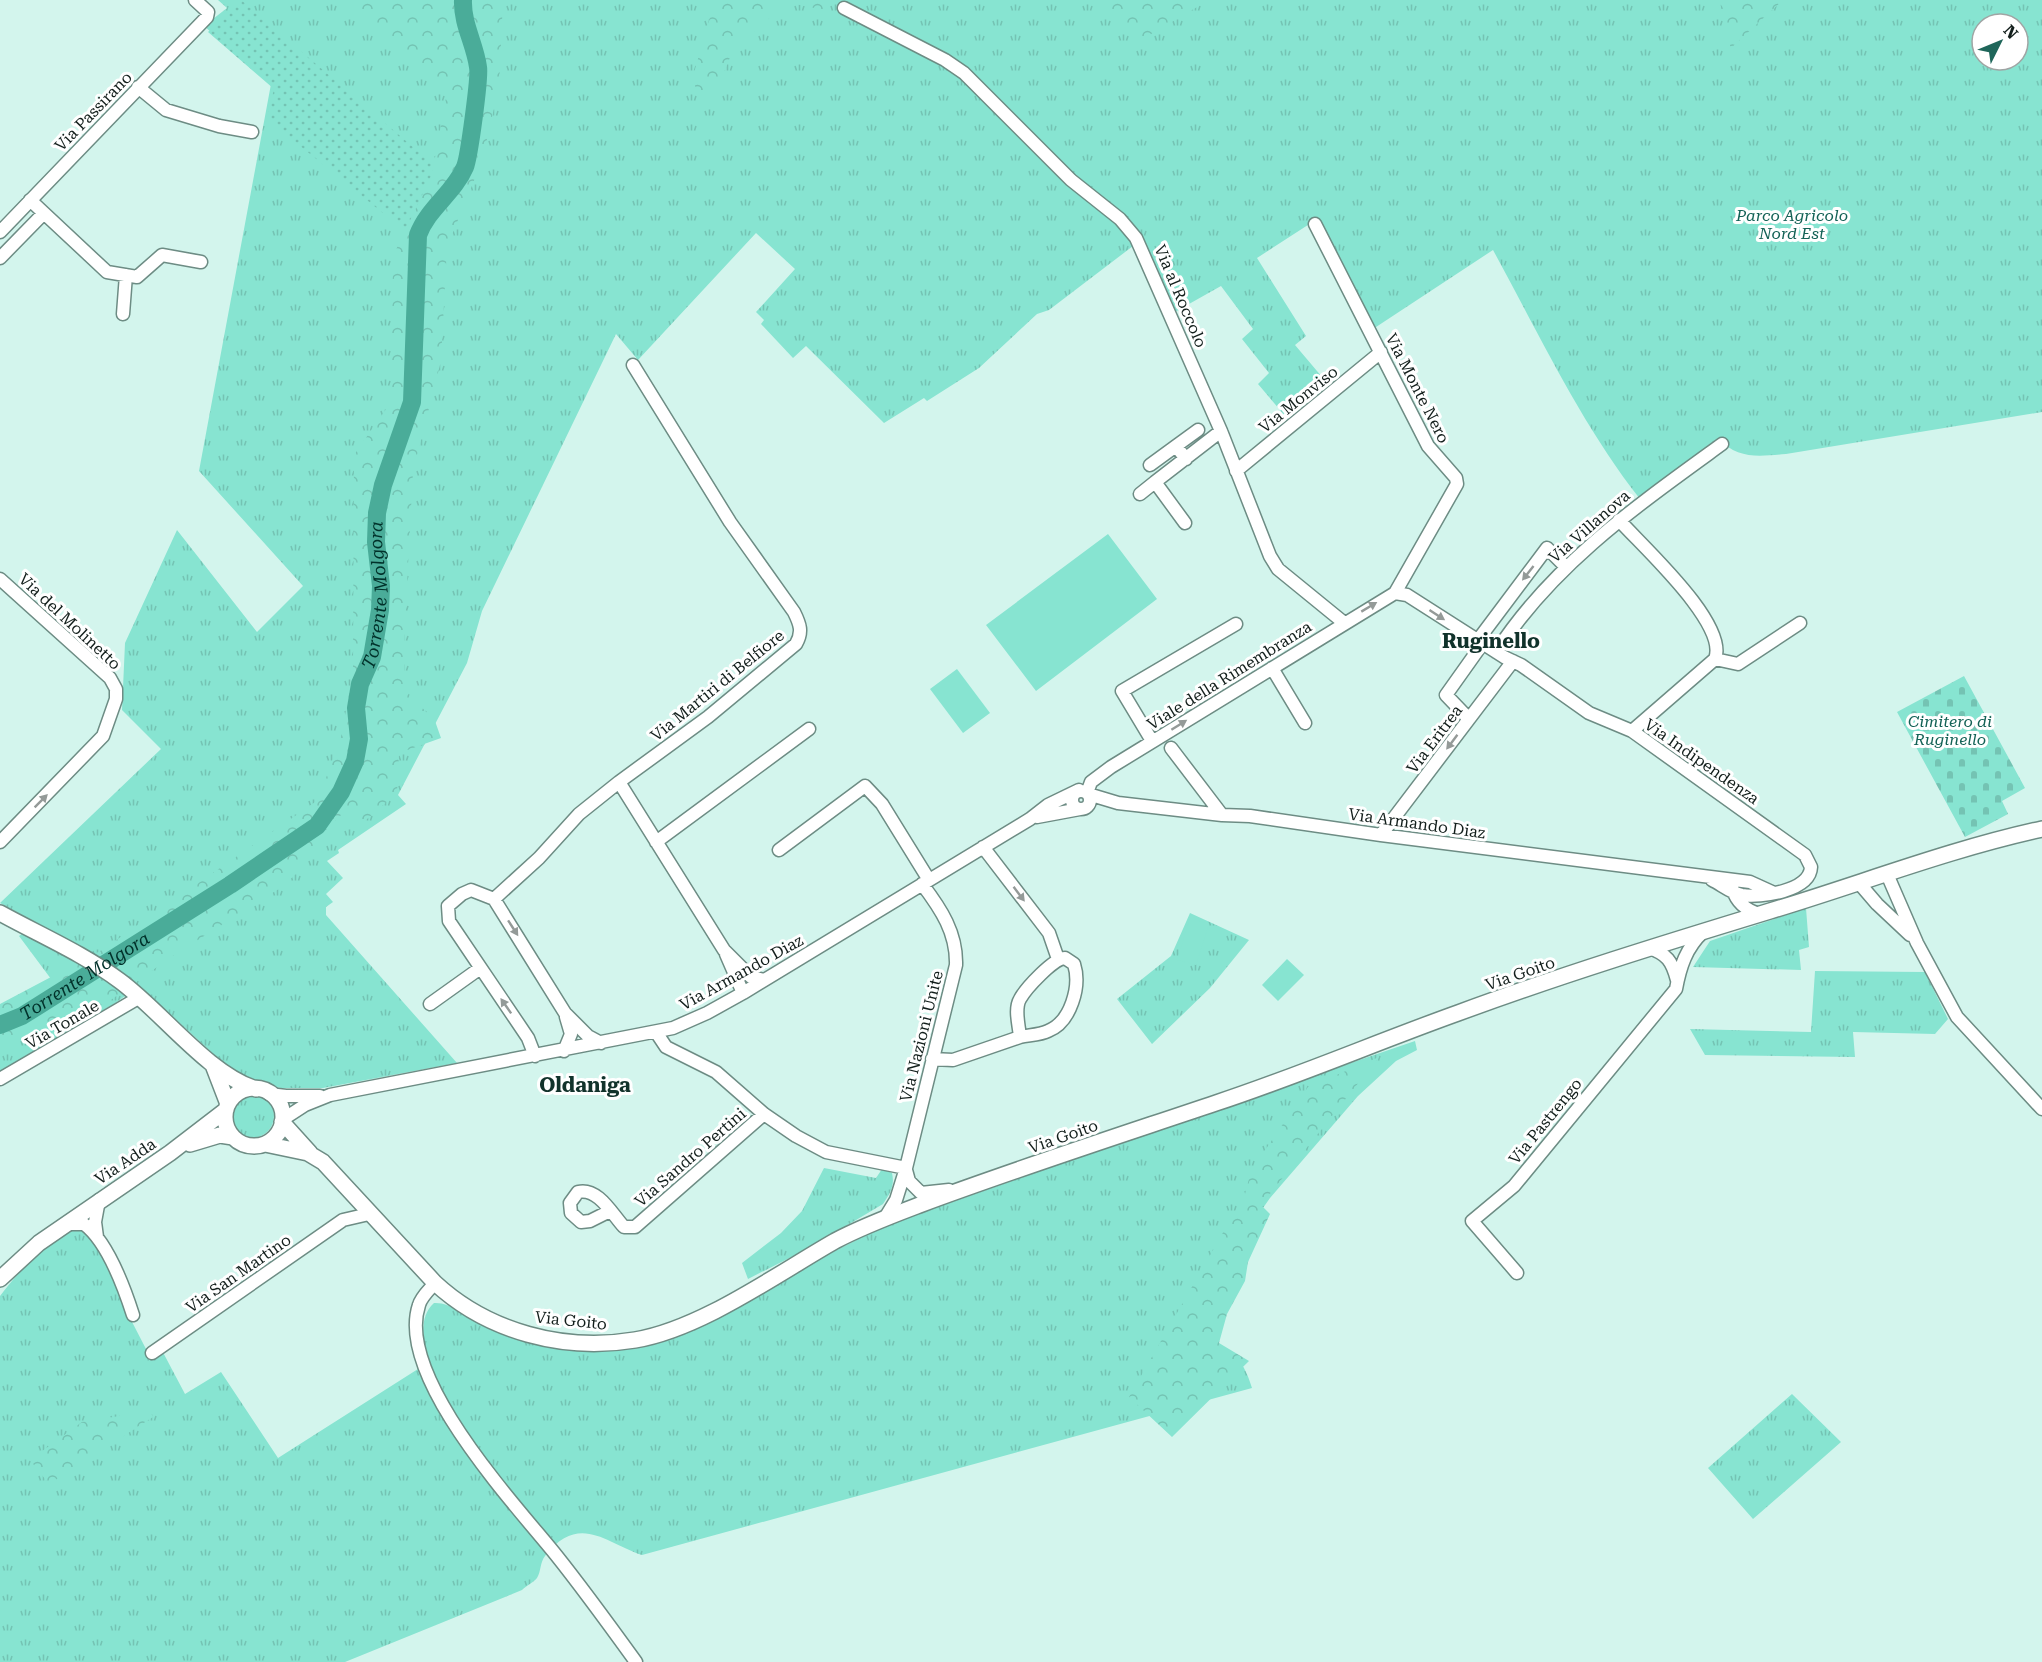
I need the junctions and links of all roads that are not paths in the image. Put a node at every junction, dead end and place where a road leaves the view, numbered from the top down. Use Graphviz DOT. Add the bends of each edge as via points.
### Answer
graph roads {
  1 [pos="195,0"];
  2 [pos="844,8"];
  3 [pos="138,87"];
  4 [pos="252,132"];
  5 [pos="30,200"];
  6 [pos="44,213"];
  7 [pos="1315,224"];
  8 [pos="0,232"];
  9 [pos="0,258"];
  10 [pos="201,262"];
  11 [pos="126,275"];
  12 [pos="123,314"];
  13 [pos="1381,352"];
  14 [pos="633,365"];
  15 [pos="1198,430"];
  16 [pos="1221,431"];
  17 [pos="1722,444"];
  18 [pos="1176,446"];
  19 [pos="1186,459"];
  20 [pos="1150,465"];
  21 [pos="1236,471"];
  22 [pos="1155,482"];
  23 [pos="1140,494"];
  24 [pos="1619,520"];
  25 [pos="1185,523"];
  26 [pos="1566,567"];
  27 [pos="0,579"];
  28 [pos="1395,592"];
  29 [pos="1343,622"];
  30 [pos="1800,622"];
  31 [pos="1236,624"];
  32 [pos="1481,641"];
  33 [pos="1496,652"];
  34 [pos="1715,658"];
  35 [pos="1513,662"];
  36 [pos="1272,668"];
  37 [pos="1469,719"];
  38 [pos="1305,723"];
  39 [pos="809,729"];
  40 [pos="1632,731"];
  41 [pos="1152,741"];
  42 [pos="1171,748"];
  43 [pos="619,782"];
  44 [pos="1085,792"];
  45 [pos="1118,803"];
  46 [pos="1083,808"];
  47 [pos="1222,815"];
  48 [pos="1030,819"];
  49 [pos="2042,829"];
  50 [pos="1381,836"];
  51 [pos="0,842"];
  52 [pos="656,842"];
  53 [pos="983,847"];
  54 [pos="779,850"];
  55 [pos="1887,874"];
  56 [pos="926,882"];
  57 [pos="1859,883"];
  58 [pos="1736,891"];
  59 [pos="1772,892"];
  60 [pos="1897,897"];
  61 [pos="494,899"];
  62 [pos="1877,904"];
  63 [pos="1775,910"];
  64 [pos="0,913"];
  65 [pos="1759,914"];
  66 [pos="1726,924"];
  67 [pos="1704,931"];
  68 [pos="1917,943"];
  69 [pos="1649,948"];
  70 [pos="724,950"];
  71 [pos="1058,958"];
  72 [pos="479,969"];
  73 [pos="764,980"];
  74 [pos="1677,981"];
  75 [pos="743,993"];
  76 [pos="140,997"];
  77 [pos="430,1004"];
  78 [pos="565,1012"];
  79 [pos="656,1032"];
  80 [pos="1020,1036"];
  81 [pos="601,1044"];
  82 [pos="564,1051"];
  83 [pos="536,1056"];
  84 [pos="933,1059"];
  85 [pos="213,1065"];
  86 [pos="0,1079"];
  87 [pos="262,1091"];
  88 [pos="330,1095"];
  89 [pos="227,1107"];
  90 [pos="2042,1109"];
  91 [pos="764,1114"];
  92 [pos="282,1121"];
  93 [pos="233,1137"];
  94 [pos="265,1144"];
  95 [pos="170,1153"];
  96 [pos="314,1157"];
  97 [pos="906,1168"];
  98 [pos="960,1190"];
  99 [pos="352,1192"];
  100 [pos="99,1200"];
  101 [pos="610,1211"];
  102 [pos="369,1214"];
  103 [pos="885,1218"];
  104 [pos="343,1220"];
  105 [pos="64,1225"];
  106 [pos="97,1237"];
  107 [pos="1516,1273"];
  108 [pos="1,1278"];
  109 [pos="435,1283"];
  110 [pos="133,1315"];
  111 [pos="152,1353"];
  112 [pos="636,1662"];
  1 -- 3 [label="street, Via Passirano" via="208,12 207,17"];
  2 -- 16 [label="street, Via al Roccolo" via="964,73 1071,180 1120,219 1142,245"];
  3 -- 4 [label="street" via="166,110"];
  3 -- 5 [label="street, Via Passirano"];
  5 -- 6 [label="street"];
  5 -- 8 [label="street, Via Passirano"];
  6 -- 9 [label="street"];
  6 -- 11 [label="street" via="107,272"];
  7 -- 13 [label="street, Via Monte Nero"];
  10 -- 11 [label="street" via="162,255 137,277"];
  11 -- 12 [label="street"];
  13 -- 21 [label="street, Via Monviso"];
  13 -- 28 [label="street, Via Monte Nero" via="1428,446 1457,484"];
  14 -- 43 [label="street, Via Martiri di Belfiore" via="730,522 794,612 801,635 796,644 733,697"];
  15 -- 18 [label="street"];
  16 -- 19 [label="street"];
  16 -- 21 [label="street, Via al Roccolo"];
  17 -- 24 [label="street, Via Villanova"];
  18 -- 19 [label="street"];
  18 -- 20 [label="street"];
  19 -- 22 [label="street"];
  21 -- 29 [label="street, Via al Roccolo" via="1261,537 1278,569"];
  22 -- 23 [label="street"];
  22 -- 25 [label="street"];
  24 -- 26 [label="street, Via Villanova"];
  24 -- 34 [label="street" via="1702,611 1718,645"];
  26 -- 32 [label="street, one-way" via="1547,548"];
  26 -- 33 [label="street, Via Villanova"];
  51 -- 27 [label="street, Via del Molinetto, one-way" via="104,736 117,699 110,678"];
  29 -- 28 [label="street, Viale della Rimembranza, one-way"];
  28 -- 32 [label="street, Via Indipendenza, one-way" via="1407,595"];
  29 -- 36 [label="street, Viale della Rimembranza"];
  30 -- 34 [label="street" via="1738,664"];
  31 -- 41 [label="street" via="1122,691"];
  32 -- 33 [label="street, Via Indipendenza"];
  32 -- 37 [label="street" via="1446,695"];
  33 -- 35 [label="street, Via Indipendenza"];
  34 -- 40 [label="street"];
  35 -- 37 [label="street, Via Eritrea"];
  35 -- 40 [label="street, Via Indipendenza" via="1589,713"];
  36 -- 38 [label="street"];
  41 -- 36 [label="street, Viale della Rimembranza, one-way"];
  37 -- 50 [label="street, Via Eritrea, one-way"];
  39 -- 52 [label="street"];
  40 -- 59 [label="street, Via Indipendenza" via="1808,857 1811,871 1806,881"];
  41 -- 44 [label="street, Viale della Rimembranza" via="1095,779"];
  42 -- 47 [label="street"];
  43 -- 52 [label="street"];
  43 -- 61 [label="street, Via Martiri di Belfiore" via="579,814"];
  44 -- 45 [label="street, Via Armando Diaz"];
  44 -- 46 [label="street" via="1090,802"];
  44 -- 48 [label="street, Via Armando Diaz" via="1048,805"];
  45 -- 46 [label="street, Via Armando Diaz"];
  45 -- 47 [label="street, Via Armando Diaz"];
  46 -- 48 [label="street, Via Armando Diaz"];
  47 -- 50 [label="street, Via Armando Diaz"];
  48 -- 53 [label="street, Via Armando Diaz"];
  49 -- 55 [label="street, Via Goito"];
  50 -- 58 [label="street, Via Armando Diaz" via="1711,879"];
  52 -- 70 [label="street"];
  53 -- 56 [label="street, Via Armando Diaz"];
  53 -- 71 [label="street, one-way" via="1048,933"];
  54 -- 56 [label="street, Via Nazioni Unite" via="865,786 882,804"];
  55 -- 57 [label="street, Via Goito"];
  55 -- 60 [label="street"];
  56 -- 73 [label="street, Via Armando Diaz"];
  56 -- 84 [label="street, Via Nazioni Unite" via="950,926 957,954 952,992"];
  57 -- 62 [label="street"];
  57 -- 63 [label="street, Via Goito"];
  58 -- 59 [label="street, Via Indipendenza" via="1753,896"];
  58 -- 65 [label="street, Via Armando Diaz" via="1747,909"];
  58 -- 66 [label="street" via="1735,910"];
  59 -- 63 [label="street"];
  60 -- 62 [label="street"];
  60 -- 68 [label="street"];
  61 -- 72 [label="street" via="471,890 448,906 449,921"];
  61 -- 78 [label="street, one-way"];
  62 -- 68 [label="street"];
  63 -- 65 [label="street, Via Goito"];
  64 -- 76 [label="street" via="105,971"];
  65 -- 66 [label="street, Via Goito"];
  66 -- 67 [label="street, Via Goito"];
  67 -- 69 [label="street, Via Goito"];
  67 -- 74 [label="street, Via Pastrengo" via="1691,943"];
  68 -- 90 [label="street" via="1957,1017"];
  69 -- 74 [label="street" via="1669,958"];
  69 -- 98 [label="street, Via Goito"];
  70 -- 73 [label="street" via="751,977"];
  70 -- 75 [label="street"];
  71 -- 80 [label="street" via="1020,999"];
  71 -- 80 [label="street" via="1068,959 1075,968 1071,1006 1051,1030"];
  72 -- 77 [label="street"];
  83 -- 72 [label="street, one-way" via="528,1038"];
  73 -- 75 [label="street, Via Armando Diaz"];
  74 -- 107 [label="street, Via Pastrengo" via="1676,989 1514,1186 1472,1221"];
  75 -- 79 [label="street, Via Armando Diaz" via="707,1013"];
  76 -- 85 [label="street"];
  76 -- 86 [label="street, Via Tonale"];
  78 -- 81 [label="street"];
  78 -- 82 [label="street" via="571,1034"];
  79 -- 81 [label="street, Via Armando Diaz"];
  79 -- 91 [label="street" via="666,1047 716,1072"];
  80 -- 84 [label="street" via="953,1060"];
  81 -- 82 [label="street, Via Armando Diaz"];
  82 -- 83 [label="street, Via Armando Diaz"];
  83 -- 88 [label="street, Via Armando Diaz"];
  84 -- 97 [label="street, Via Nazioni Unite"];
  85 -- 87 [label="street"];
  85 -- 89 [label="street"];
  87 -- 88 [label="street, Via Armando Diaz" via="286,1096"];
  87 -- 89 [label="street" via="241,1091"];
  87 -- 92 [label="street" via="280,1107"];
  88 -- 92 [label="street, Via Armando Diaz" via="305,1105"];
  89 -- 93 [label="street" via="226,1127"];
  89 -- 95 [label="street, Via Adda"];
  91 -- 97 [label="street" via="826,1152"];
  91 -- 101 [label="street, Via Sandro Pertini" via="635,1227 624,1227"];
  92 -- 94 [label="street" via="278,1133"];
  92 -- 96 [label="street, Via Goito"];
  93 -- 94 [label="street" via="247,1145"];
  93 -- 95 [label="street, Via Adda" via="215,1136"];
  94 -- 96 [label="street, Via Goito"];
  95 -- 100 [label="street, Via Adda"];
  96 -- 99 [label="street, Via Goito"];
  97 -- 98 [label="street" via="909,1181 921,1193"];
  97 -- 103 [label="street, Via Nazioni Unite" via="896,1200"];
  98 -- 103 [label="street, Via Goito"];
  99 -- 102 [label="street, Via Goito"];
  99 -- 104 [label="street" via="351,1206"];
  100 -- 105 [label="street, Via Adda"];
  100 -- 106 [label="street, Via Adda"];
  102 -- 104 [label="street, Via San Martino"];
  102 -- 109 [label="street, Via Goito"];
  103 -- 109 [label="street, Via Goito" via="722,1306 641,1339 606,1344 523,1333 470,1311"];
  104 -- 111 [label="street, Via San Martino"];
  105 -- 106 [label="street" via="84,1224"];
  105 -- 108 [label="street, Via Adda" via="26,1253"];
  106 -- 110 [label="street, Via Adda" via="124,1287"];
  109 -- 112 [label="street" via="419,1304 416,1324 423,1362 440,1402 485,1467"];
}
